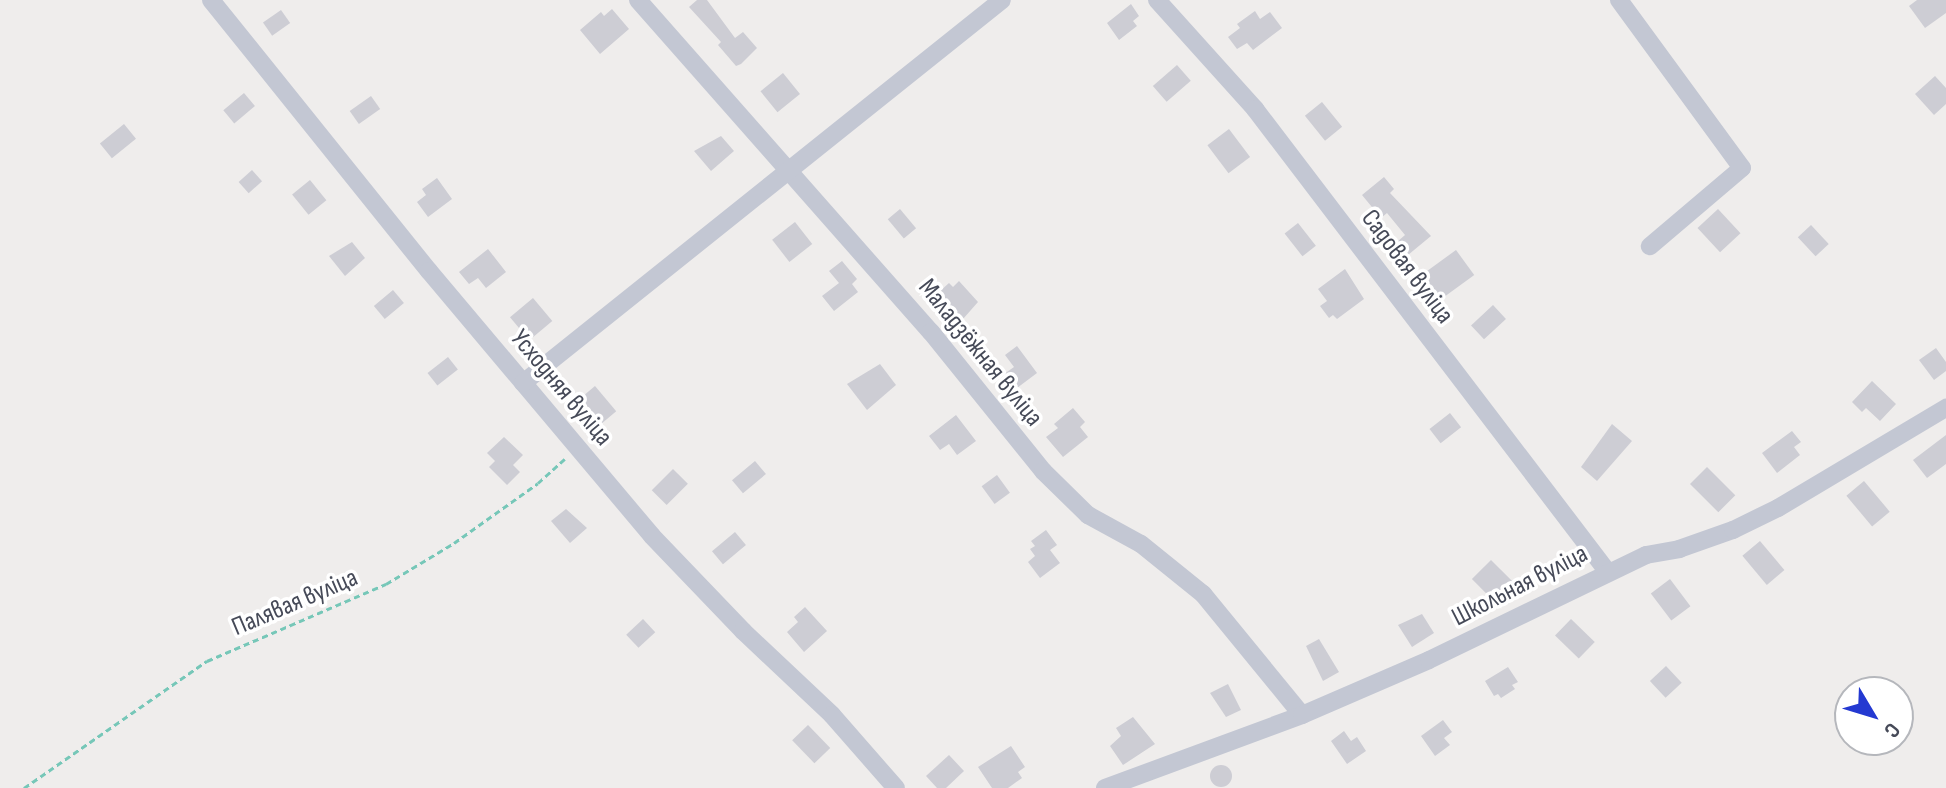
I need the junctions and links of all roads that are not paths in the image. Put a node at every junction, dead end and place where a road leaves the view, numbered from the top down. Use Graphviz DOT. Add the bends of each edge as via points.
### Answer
graph roads {
  1 [pos="211,0"];
  2 [pos="638,0"];
  3 [pos="1002,0"];
  4 [pos="1157,0"];
  5 [pos="1619,0"];
  6 [pos="788,169"];
  7 [pos="1650,246"];
  8 [pos="523,383"];
  9 [pos="1946,408"];
  10 [pos="1607,571"];
  11 [pos="1302,715"];
  12 [pos="896,788"];
  13 [pos="1105,788"];
  1 -- 8 [label="street, Усходняя вуліца"];
  2 -- 6 [label="street, Маладзёжная вуліца"];
  3 -- 6 [label="street"];
  4 -- 10 [label="street, Садовая вуліца" via="1255,109"];
  5 -- 7 [label="street" via="1742,168"];
  6 -- 8 [label="street"];
  6 -- 11 [label="street, Маладзёжная вуліца" via="1072,502 1141,544 1203,594"];
  8 -- 12 [label="street, Усходняя вуліца" via="662,547 832,715"];
  9 -- 10 [label="street, Школьная вуліца" via="1744,524"];
  10 -- 11 [label="street, Школьная вуліца" via="1511,623"];
  11 -- 13 [label="street, Школьная вуліца"];
}
